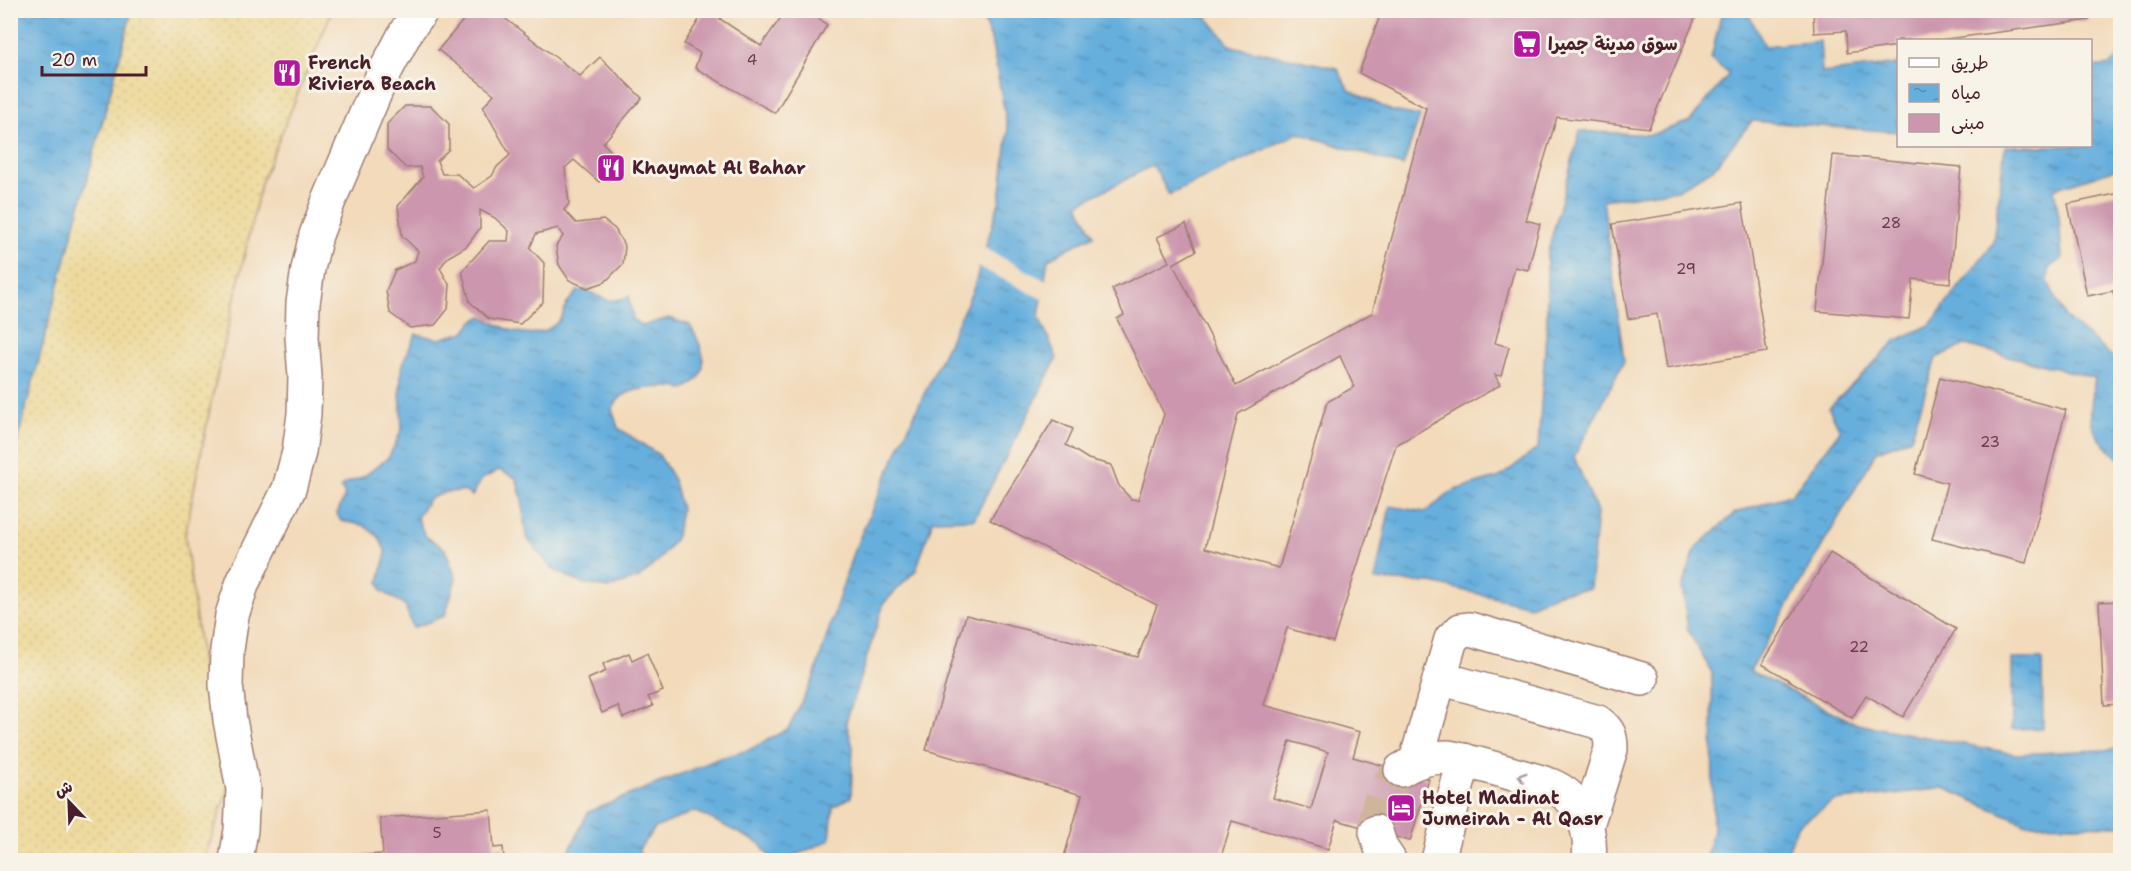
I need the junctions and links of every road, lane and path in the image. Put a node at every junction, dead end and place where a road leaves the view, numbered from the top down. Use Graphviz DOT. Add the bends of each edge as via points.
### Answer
graph roads {
  1 [pos="422,10"];
  2 [pos="1440,678"];
  3 [pos="1642,679"];
  4 [pos="1464,760"];
  5 [pos="1587,825"];
  6 [pos="236,861"];
  7 [pos="1438,861"];
  8 [pos="1589,861"];
  1 -- 6 [label="lane" via="380,81 316,235 303,303 304,414 299,452 289,489 243,582 232,615 226,685 243,789"];
  2 -- 3 [label="lane" via="1451,639 1455,633 1470,629"];
  2 -- 4 [label="lane" via="1408,766 1431,757"];
  2 -- 5 [label="lane" via="1598,722 1607,729 1611,750"];
  5 -- 4 [label="lane, one-way" via="1579,808 1550,785"];
  4 -- 7 [label="lane"];
  5 -- 8 [label="lane"];
}
